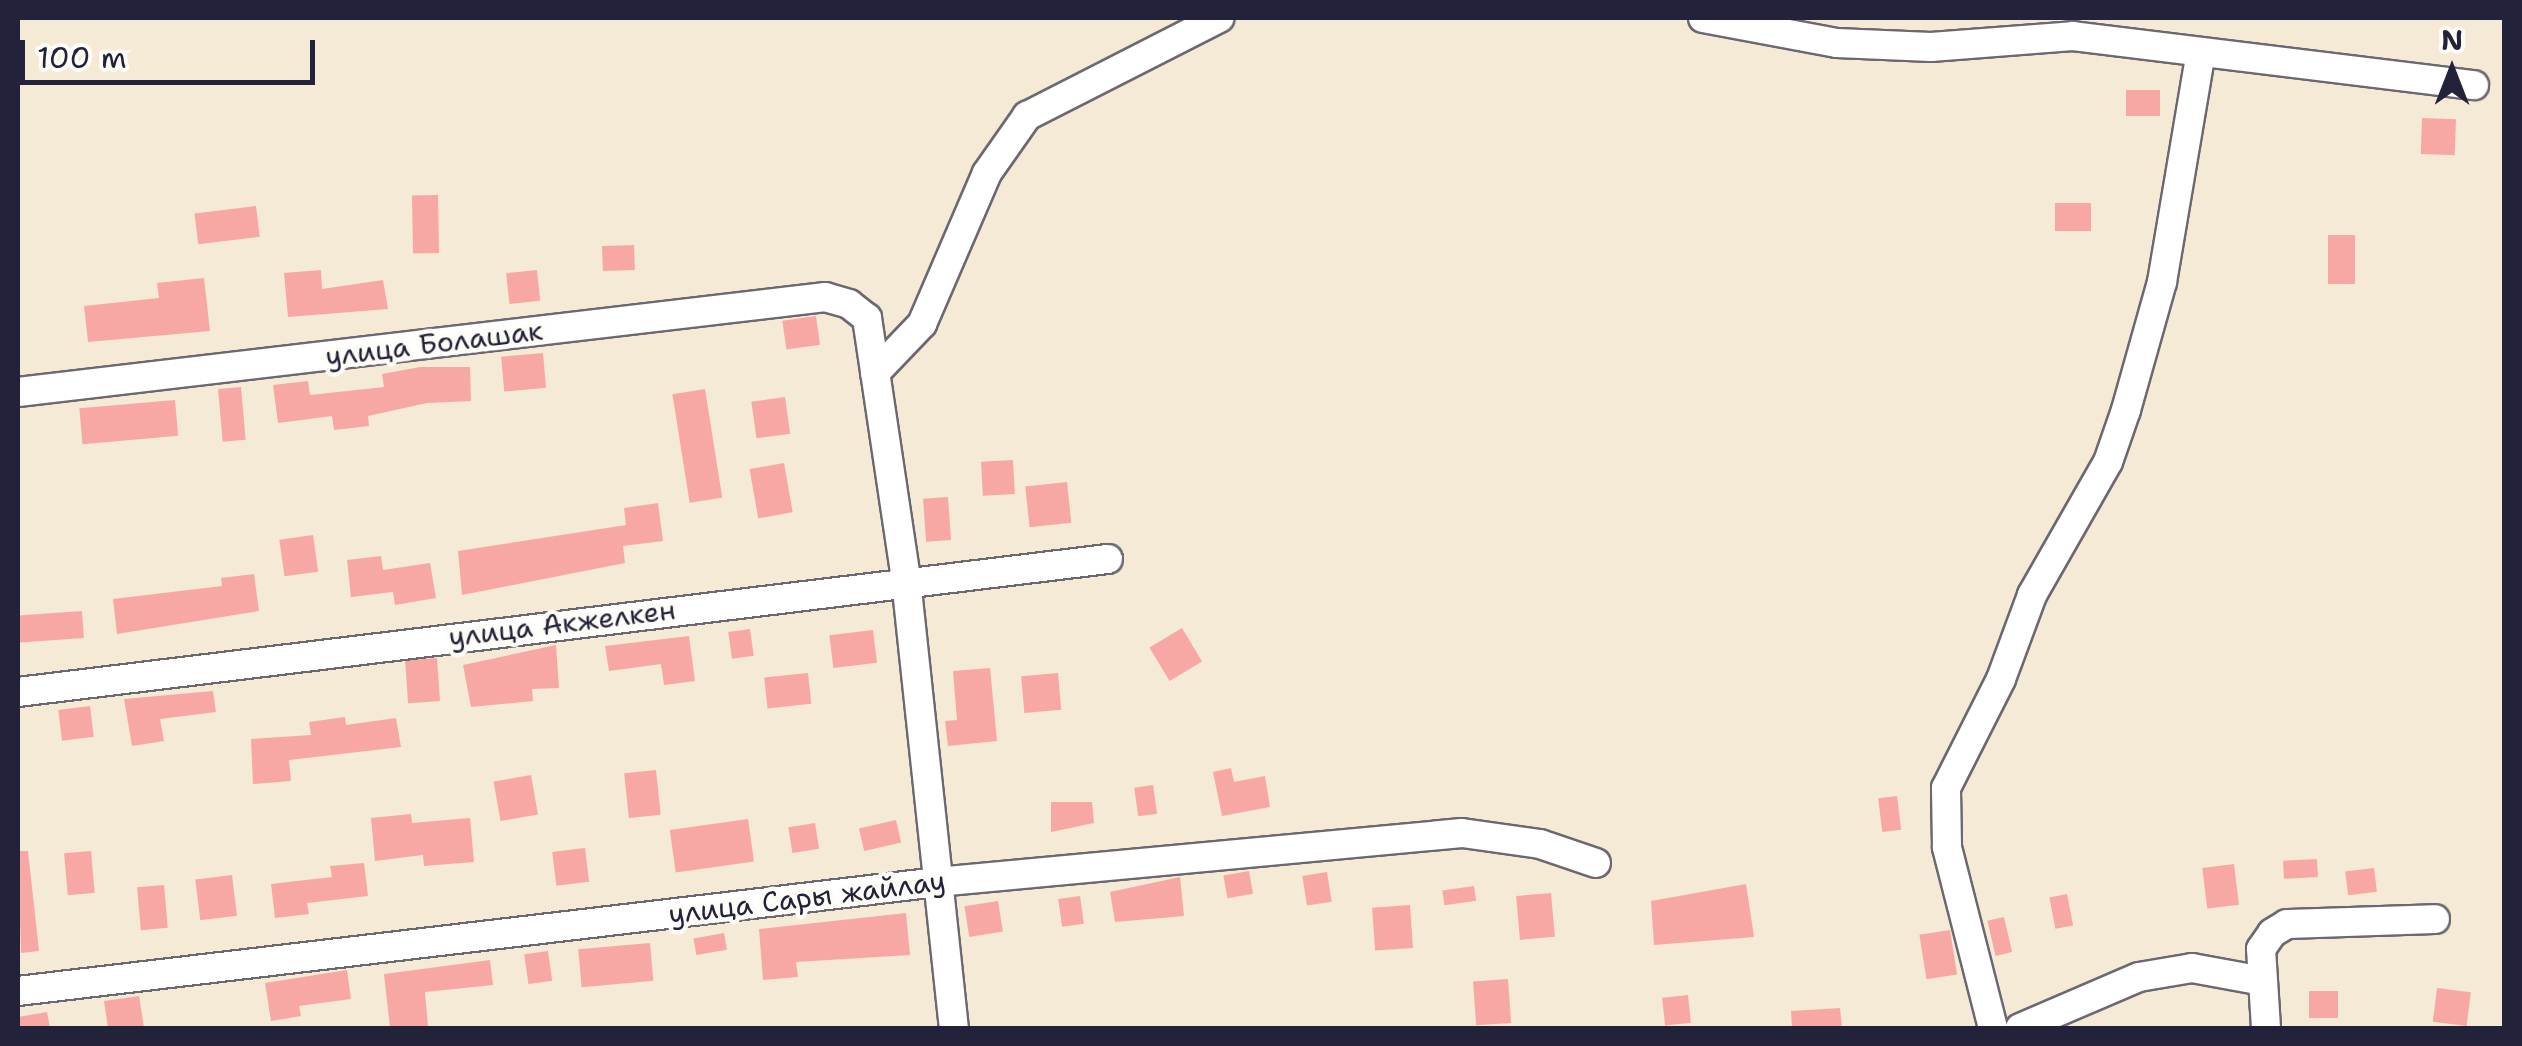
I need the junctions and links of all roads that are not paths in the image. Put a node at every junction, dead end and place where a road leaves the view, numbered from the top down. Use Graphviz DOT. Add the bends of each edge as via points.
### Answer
graph roads {
  1 [pos="1218,18"];
  2 [pos="1704,18"];
  3 [pos="2200,52"];
  4 [pos="2474,85"];
  5 [pos="875,372"];
  6 [pos="18,392"];
  7 [pos="1108,559"];
  8 [pos="906,580"];
  9 [pos="18,692"];
  10 [pos="1596,863"];
  11 [pos="937,882"];
  12 [pos="2435,919"];
  13 [pos="2263,981"];
  14 [pos="18,991"];
  15 [pos="954,1028"];
  16 [pos="1993,1028"];
  17 [pos="2020,1028"];
  18 [pos="2266,1028"];
  1 -- 5 [label="street" via="1028,116 987,172 922,324"];
  2 -- 3 [label="street" via="1836,43 1932,47 2073,36"];
  3 -- 4 [label="street"];
  3 -- 16 [label="street" via="2162,282 2126,410 2108,462 2032,594 2001,680 1946,788 1946,848"];
  5 -- 6 [label="street, улица Болашак" via="867,318 826,297"];
  5 -- 8 [label="street"];
  7 -- 8 [label="street, улица Акжелкен"];
  8 -- 9 [label="street, улица Акжелкен"];
  8 -- 11 [label="street"];
  10 -- 11 [label="street, улица Сары жайлау" via="1540,844 1462,833"];
  11 -- 14 [label="street, улица Сары жайлау"];
  11 -- 15 [label="street"];
  12 -- 13 [label="street" via="2287,924 2261,949"];
  13 -- 17 [label="street" via="2192,968 2139,977"];
  13 -- 18 [label="street"];
}
